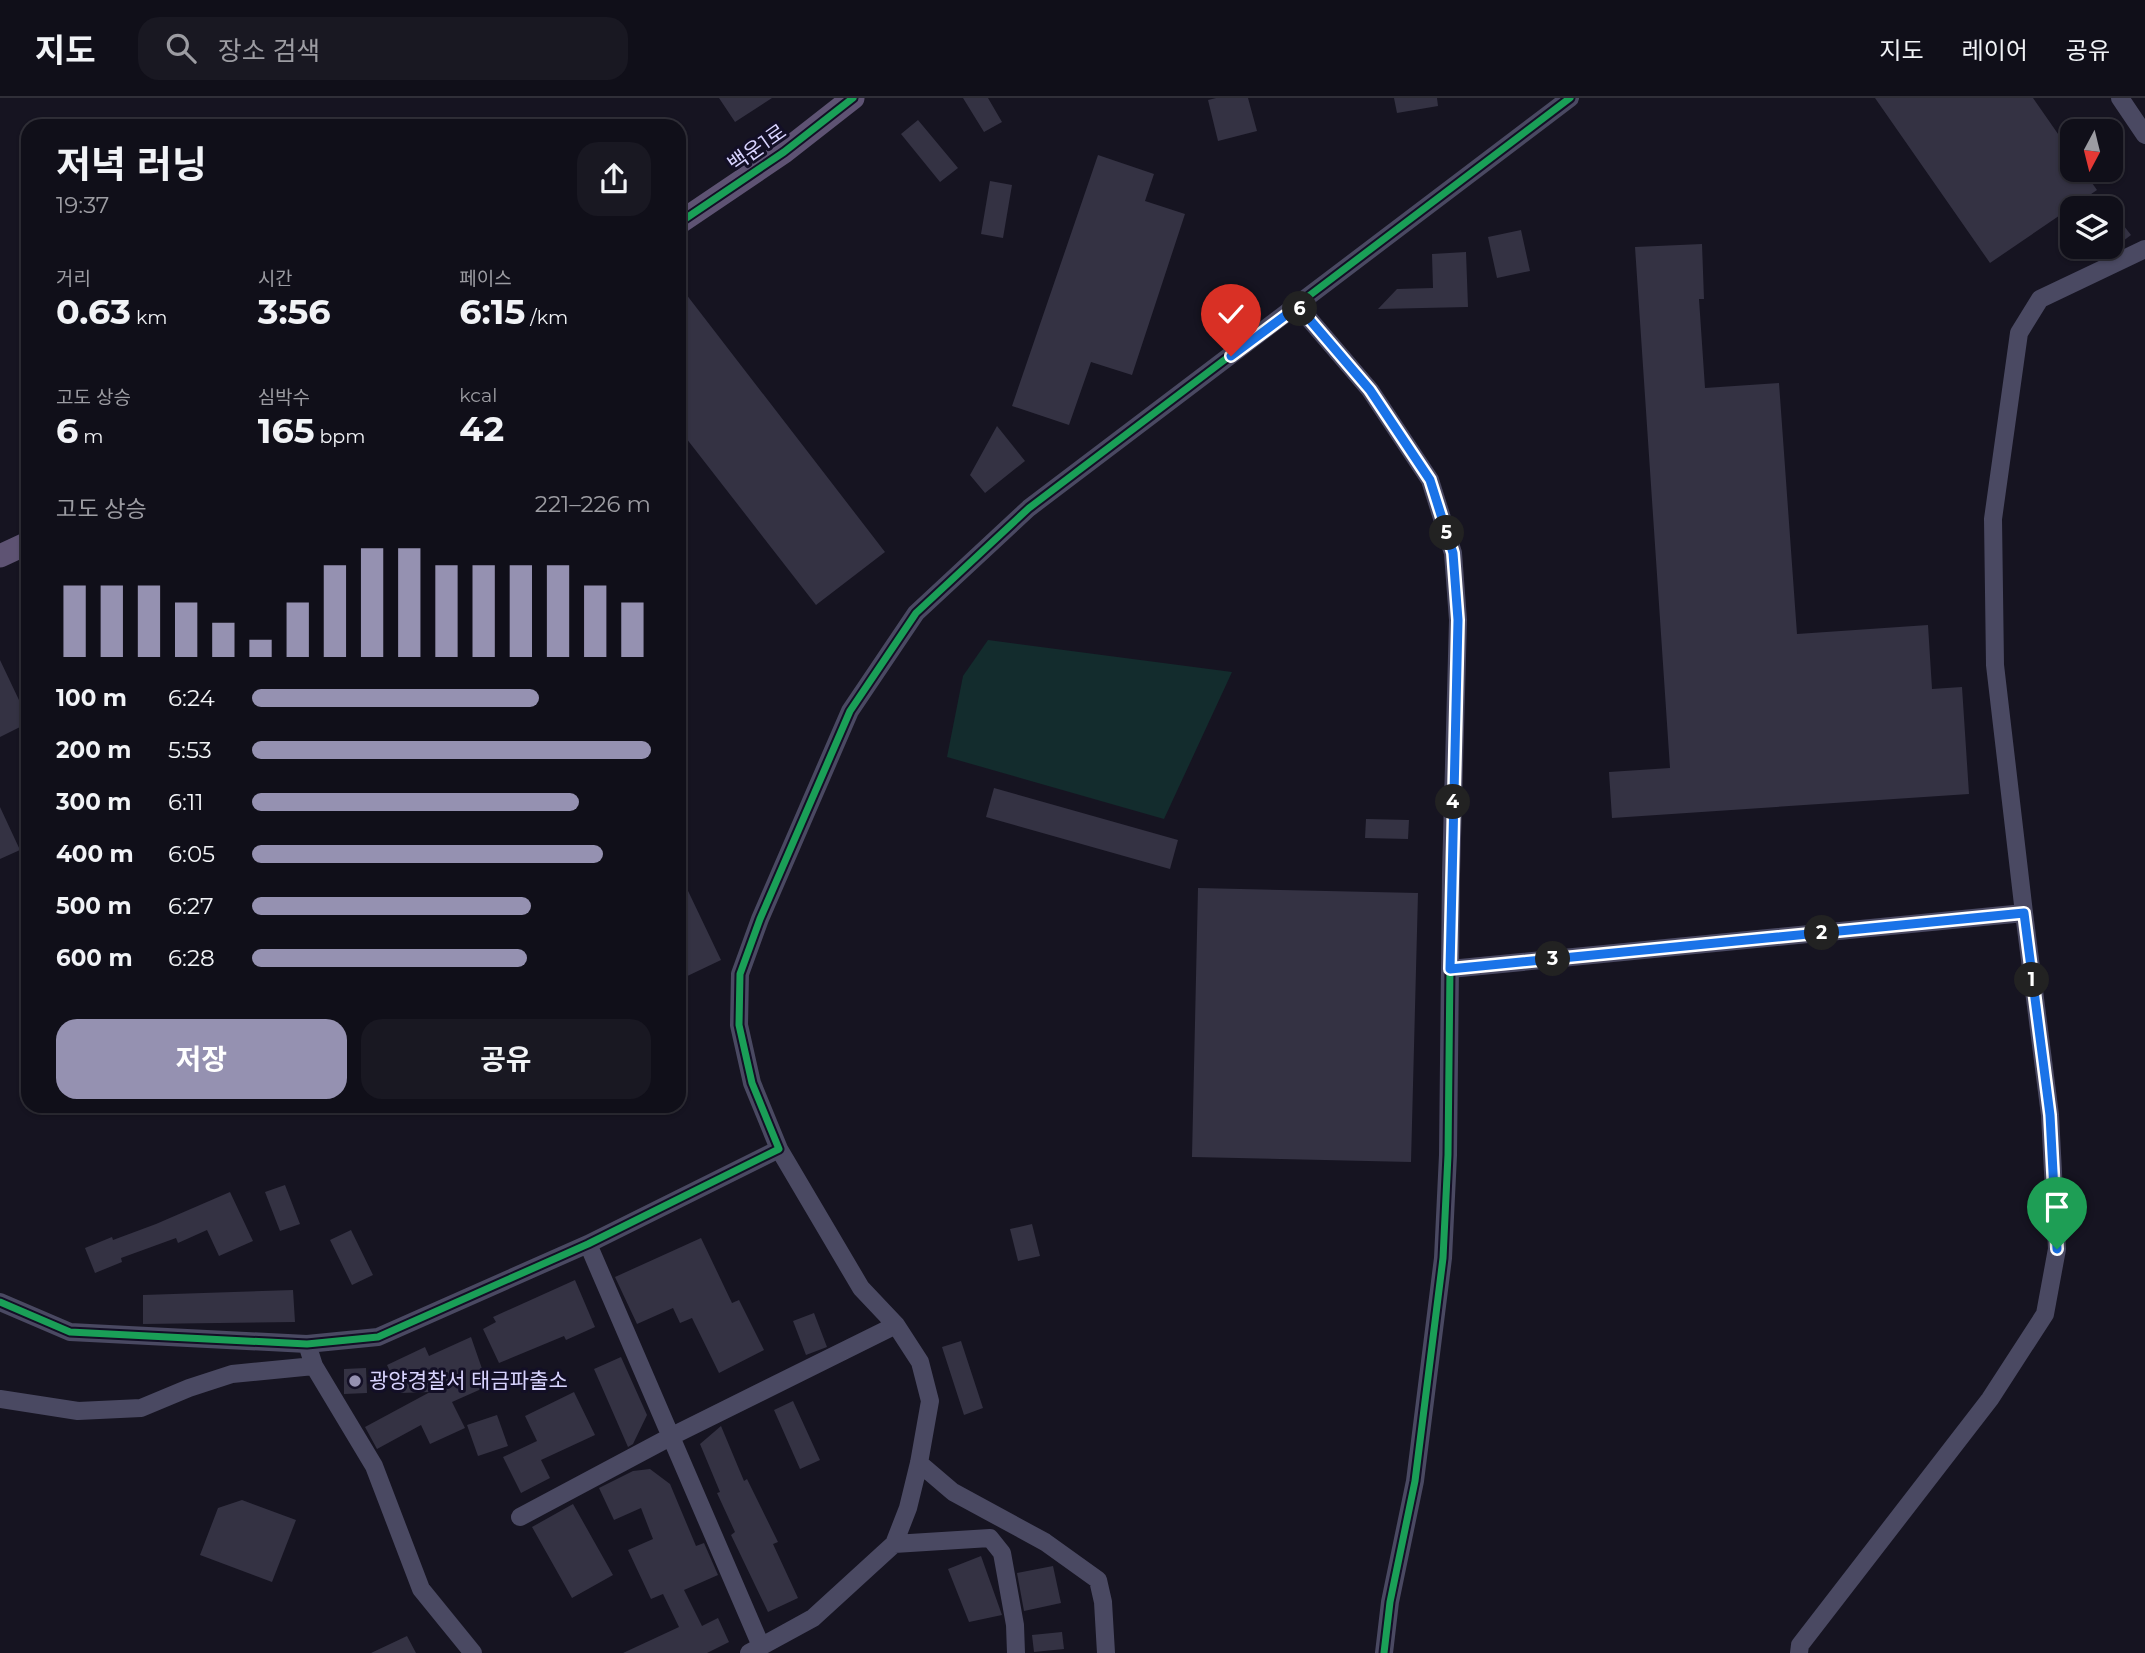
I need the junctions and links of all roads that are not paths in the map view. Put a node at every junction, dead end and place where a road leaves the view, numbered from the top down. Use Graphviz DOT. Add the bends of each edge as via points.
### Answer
graph roads {
  1 [pos="853,98"];
  2 [pos="1570,98"];
  3 [pos="2120,98"];
  4 [pos="2145,135"];
  5 [pos="686,218"];
  6 [pos="2145,249"];
  7 [pos="1298,306"];
  8 [pos="21,546"];
  9 [pos="0,556"];
  10 [pos="2024,913"];
  11 [pos="1450,969"];
  12 [pos="779,1149"];
  13 [pos="588,1244"];
  14 [pos="0,1302"];
  15 [pos="896,1325"];
  16 [pos="307,1344"];
  17 [pos="314,1366"];
  18 [pos="0,1399"];
  19 [pos="672,1436"];
  20 [pos="919,1463"];
  21 [pos="520,1517"];
  22 [pos="894,1544"];
  23 [pos="755,1650"];
  24 [pos="473,1653"];
  25 [pos="1016,1653"];
  26 [pos="1105,1653"];
  27 [pos="1384,1653"];
  28 [pos="1799,1653"];
  1 -- 5 [label="main road, 백운1로"];
  2 -- 7 [label="street"];
  3 -- 4 [label="street"];
  6 -- 10 [label="street" via="2039,299 2020,333 1993,519 1995,665"];
  7 -- 11 [label="street" via="1370,390 1430,480 1453,553 1458,620"];
  7 -- 12 [label="street" via="1029,508 916,613 850,711 740,974 739,1025 752,1083"];
  8 -- 9 [label="main road"];
  10 -- 11 [label="street"];
  10 -- 28 [label="street" via="2050,1115 2057,1236 2045,1314 1990,1399 1800,1645"];
  11 -- 27 [label="street" via="1443,1258 1415,1481"];
  12 -- 13 [label="street"];
  12 -- 15 [label="street" via="861,1288"];
  13 -- 16 [label="street" via="378,1337"];
  13 -- 19 [label="street"];
  14 -- 16 [label="street" via="70,1332"];
  15 -- 19 [label="street"];
  15 -- 20 [label="street" via="920,1362 930,1401"];
  16 -- 17 [label="street"];
  17 -- 18 [label="street" via="232,1374 141,1408 78,1411"];
  17 -- 24 [label="street" via="374,1466 421,1589"];
  19 -- 21 [label="street"];
  19 -- 23 [label="street"];
  20 -- 22 [label="street"];
  20 -- 26 [label="street" via="953,1492 1045,1542 1098,1580"];
  22 -- 23 [label="street" via="813,1618"];
  22 -- 25 [label="street" via="990,1538 1002,1553"];
}
